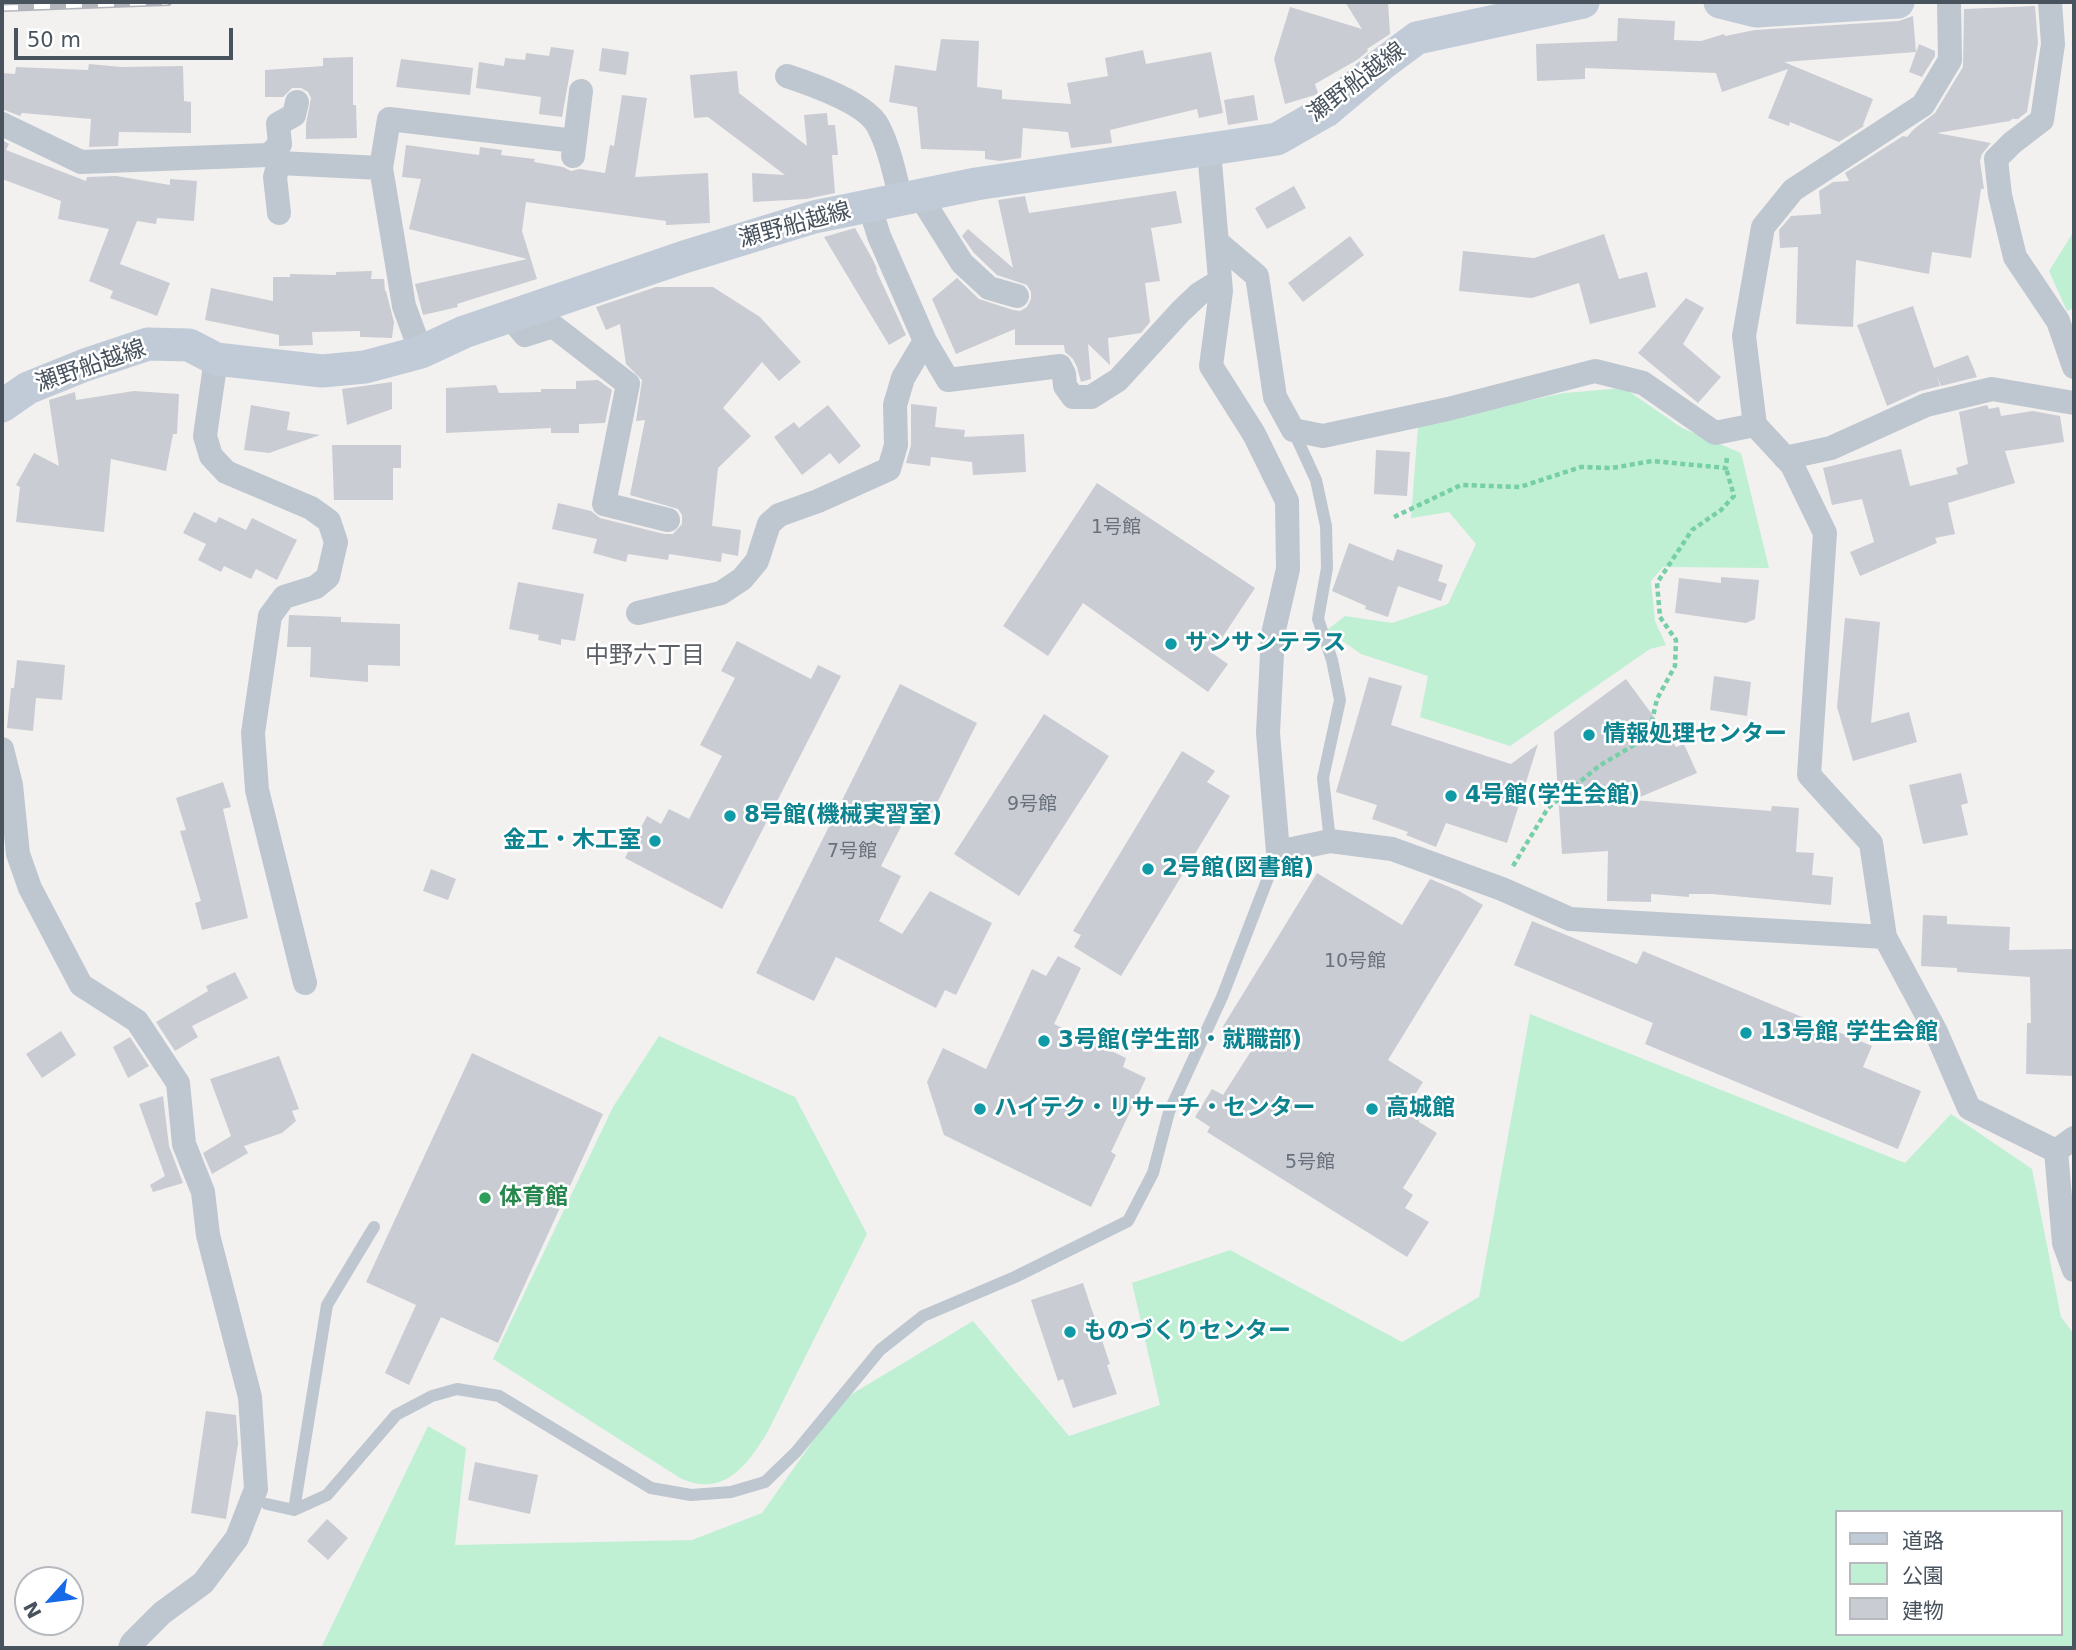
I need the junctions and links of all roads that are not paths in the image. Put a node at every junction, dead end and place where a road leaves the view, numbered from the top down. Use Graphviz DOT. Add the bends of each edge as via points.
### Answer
graph roads {
  1 [pos="1583,2"];
  2 [pos="1720,2"];
  3 [pos="1898,2"];
  4 [pos="1949,2"];
  5 [pos="2050,2"];
  6 [pos="787,76"];
  7 [pos="581,91"];
  8 [pos="297,102"];
  9 [pos="2,124"];
  10 [pos="1209,150"];
  11 [pos="274,159"];
  12 [pos="381,167"];
  13 [pos="897,201"];
  14 [pos="279,213"];
  15 [pos="1217,242"];
  16 [pos="1220,281"];
  17 [pos="1017,296"];
  18 [pos="510,317"];
  19 [pos="925,341"];
  20 [pos="421,352"];
  21 [pos="216,359"];
  22 [pos="2074,367"];
  23 [pos="2074,403"];
  24 [pos="2,406"];
  25 [pos="1755,425"];
  26 [pos="1293,430"];
  27 [pos="1785,458"];
  28 [pos="668,520"];
  29 [pos="638,614"];
  30 [pos="2,749"];
  31 [pos="1330,841"];
  32 [pos="1278,852"];
  33 [pos="1885,937"];
  34 [pos="305,983"];
  35 [pos="2065,1144"];
  36 [pos="374,1227"];
  37 [pos="2074,1270"];
  38 [pos="267,1504"];
  39 [pos="294,1510"];
  40 [pos="130,1648"];
  1 -- 10 [label="main road, 瀬野船越線" via="1417,38 1326,111 1277,139"];
  2 -- 3 [label="main road" via="1756,11"];
  4 -- 25 [label="street" via="1950,60 1923,105 1793,190 1763,227 1744,336"];
  5 -- 22 [label="street" via="2053,44 2042,120 1996,159 2015,257 2058,321"];
  6 -- 13 [label="street" via="850,102 877,123"];
  7 -- 12 [label="street" via="574,149 389,119"];
  8 -- 11 [label="street" via="294,115 278,124 280,144"];
  9 -- 11 [label="street" via="81,162"];
  10 -- 13 [label="main road, 瀬野船越線" via="975,184"];
  10 -- 15 [label="street"];
  11 -- 12 [label="street"];
  11 -- 14 [label="street"];
  12 -- 20 [label="street" via="404,306"];
  13 -- 17 [label="street" via="989,289"];
  13 -- 18 [label="main road, 瀬野船越線" via="814,217"];
  13 -- 19 [label="street" via="879,236"];
  15 -- 16 [label="street"];
  15 -- 26 [label="street" via="1256,276 1275,397"];
  16 -- 19 [label="street" via="1181,311 1118,380 1091,397 1073,397 1060,366 948,380"];
  16 -- 32 [label="street" via="1211,366 1254,434 1287,501 1288,569 1273,634 1268,733"];
  18 -- 20 [label="main road, 瀬野船越線"];
  18 -- 28 [label="street" via="525,335 553,326 628,384 604,504"];
  19 -- 29 [label="street" via="903,378 895,405 890,469 779,515 769,524 757,561 721,593"];
  20 -- 21 [label="main road, 瀬野船越線" via="365,367 322,370"];
  21 -- 24 [label="main road, 瀬野船越線" via="189,345 148,344 28,388"];
  21 -- 34 [label="street" via="205,436 211,456 226,472 311,508 329,521 336,542 328,577 284,597 270,616 253,733 257,790"];
  23 -- 27 [label="street" via="1992,389 1926,405 1830,448"];
  25 -- 26 [label="street" via="1715,433 1643,383 1595,370 1323,436"];
  25 -- 27 [label="street"];
  26 -- 31 [label="lane" via="1315,480 1326,527 1326,568 1318,619 1340,699 1323,778"];
  27 -- 33 [label="street" via="1825,533 1809,775 1871,843"];
  30 -- 40 [label="street" via="18,854 30,888 81,985 137,1021 178,1083 184,1144 203,1192 208,1235 250,1397 256,1489 237,1538 203,1583 162,1614"];
  31 -- 32 [label="street"];
  31 -- 33 [label="street" via="1392,849 1570,919"];
  32 -- 39 [label="lane" via="1222,998 1169,1112 1153,1173 1128,1221 1015,1278 923,1315 880,1350 765,1482 731,1492 691,1495 651,1488 499,1396 457,1389 396,1415 327,1495"];
  33 -- 35 [label="street" via="1936,1032 1969,1108"];
  35 -- 37 [label="street" via="2064,1243"];
  36 -- 39 [label="lane" via="327,1305"];
  38 -- 39 [label="lane"];
}
